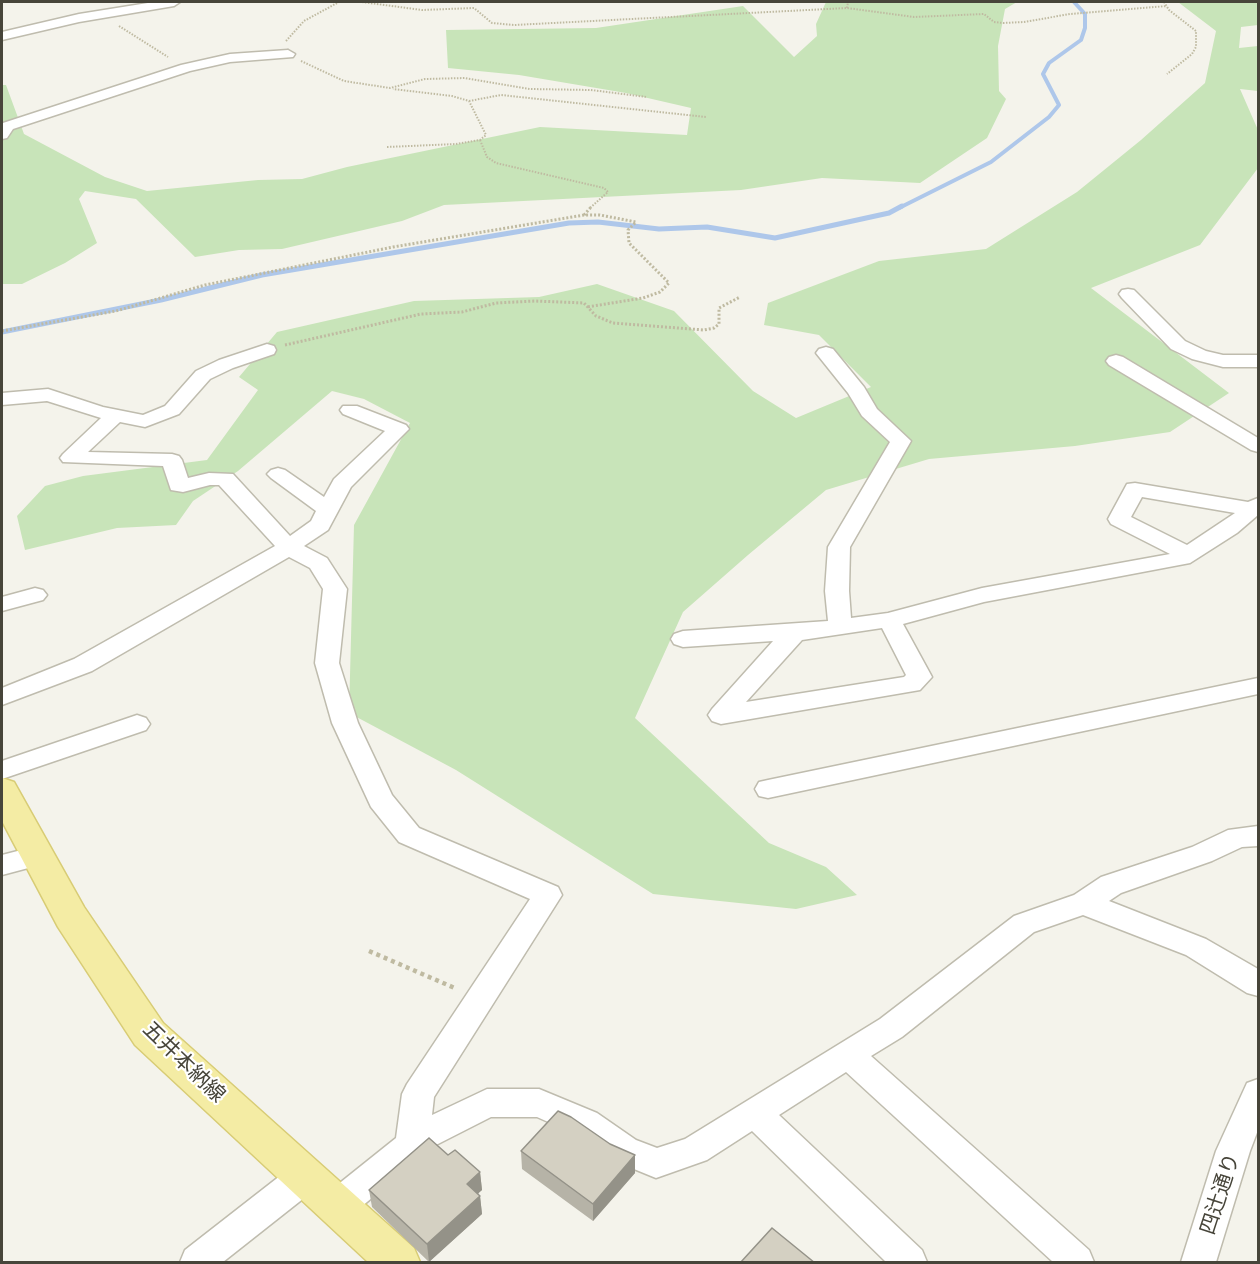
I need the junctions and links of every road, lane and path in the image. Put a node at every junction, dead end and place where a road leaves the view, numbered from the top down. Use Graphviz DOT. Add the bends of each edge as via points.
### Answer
graph roads {
  1 [pos="174,2"];
  2 [pos="339,2"];
  3 [pos="362,2"];
  4 [pos="848,2"];
  5 [pos="1164,2"];
  6 [pos="1167,6"];
  7 [pos="847,8"];
  8 [pos="100,14"];
  9 [pos="2,36"];
  10 [pos="288,54"];
  11 [pos="186,68"];
  12 [pos="1167,74"];
  13 [pos="390,88"];
  14 [pos="647,97"];
  15 [pos="469,101"];
  16 [pos="706,117"];
  17 [pos="2,135"];
  18 [pos="480,140"];
  19 [pos="387,147"];
  20 [pos="584,215"];
  21 [pos="1128,294"];
  22 [pos="740,297"];
  23 [pos="587,306"];
  24 [pos="2,331"];
  25 [pos="267,350"];
  26 [pos="826,353"];
  27 [pos="1258,361"];
  28 [pos="1116,362"];
  29 [pos="2,399"];
  30 [pos="350,410"];
  31 [pos="115,416"];
  32 [pos="1258,446"];
  33 [pos="278,474"];
  34 [pos="1255,507"];
  35 [pos="328,510"];
  36 [pos="288,547"];
  37 [pos="1188,554"];
  38 [pos="35,595"];
  39 [pos="2,604"];
  40 [pos="889,620"];
  41 [pos="840,627"];
  42 [pos="795,632"];
  43 [pos="683,639"];
  44 [pos="1258,686"];
  45 [pos="2,696"];
  46 [pos="137,724"];
  47 [pos="2,770"];
  48 [pos="768,789"];
  49 [pos="2,790"];
  50 [pos="1258,836"];
  51 [pos="20,861"];
  52 [pos="1084,903"];
  53 [pos="369,951"];
  54 [pos="1258,984"];
  55 [pos="480,999"];
  56 [pos="848,1055"];
  57 [pos="1258,1093"];
  58 [pos="755,1113"];
  59 [pos="412,1144"];
  60 [pos="306,1176"];
  61 [pos="338,1205"];
  62 [pos="197,1263"];
  63 [pos="398,1263"];
  64 [pos="910,1263"];
  65 [pos="1077,1263"];
  66 [pos="1198,1263"];
  1 -- 8 [label="street"];
  2 -- 10 [label="path" via="294,30 286,41"];
  3 -- 7 [label="path" via="422,10 474,8 492,23 514,25"];
  4 -- 7 [label="path"];
  5 -- 6 [label="path"];
  6 -- 7 [label="path" via="1003,23 984,14 914,16"];
  6 -- 12 [label="path" via="1196,31 1196,47 1185,62"];
  8 -- 9 [label="street"];
  8 -- 11 [label="path"];
  10 -- 11 [label="street" via="240,56"];
  10 -- 13 [label="path" via="344,81"];
  11 -- 17 [label="street" via="8,126"];
  13 -- 14 [label="path" via="425,79 465,78 530,89 591,90"];
  13 -- 15 [label="path"];
  15 -- 16 [label="path" via="501,94"];
  15 -- 18 [label="path" via="486,135"];
  18 -- 19 [label="path"];
  18 -- 20 [label="path" via="487,157 496,163 608,192"];
  20 -- 23 [label="path" via="636,222 628,230 629,243 669,283 660,292 643,298"];
  20 -- 24 [label="path" via="393,247 206,285 116,311"];
  21 -- 27 [label="street" via="1178,345 1223,361"];
  22 -- 23 [label="path" via="718,308 719,324 704,330 613,323"];
  23 -- 25 [label="path" via="561,302 496,303 462,312 421,314"];
  25 -- 31 [label="street" via="203,375 172,410 156,419"];
  26 -- 41 [label="street" via="869,412 901,441 839,547"];
  28 -- 32 [label="street"];
  29 -- 31 [label="street" via="48,395"];
  30 -- 35 [label="street" via="399,429 342,484"];
  31 -- 36 [label="street" via="70,458 172,460 179,485 183,486 225,479"];
  33 -- 35 [label="street"];
  34 -- 37 [label="street"];
  34 -- 37 [label="street" via="1135,489 1119,519"];
  35 -- 36 [label="street" via="320,525"];
  36 -- 45 [label="street" via="83,665"];
  36 -- 55 [label="street" via="319,563 335,590 327,663 345,723 381,800 409,835 548,895"];
  37 -- 40 [label="street" via="982,595"];
  38 -- 39 [label="street"];
  40 -- 41 [label="street"];
  40 -- 42 [label="street" via="920,677 911,684 721,715"];
  41 -- 42 [label="street"];
  42 -- 43 [label="street"];
  44 -- 48 [label="street"];
  46 -- 47 [label="street"];
  49 -- 51 [label="main road, 五井本納線"];
  50 -- 52 [label="street" via="1238,837 1202,854 1111,885"];
  51 -- 60 [label="main road, 五井本納線" via="71,918 149,1034"];
  52 -- 54 [label="street" via="1196,947"];
  52 -- 56 [label="street" via="1024,924 891,1028"];
  53 -- 55 [label="path"];
  55 -- 59 [label="street" via="417,1094"];
  56 -- 58 [label="street"];
  56 -- 65 [label="street"];
  57 -- 66 [label="street, 四辻通り" via="1233,1151"];
  58 -- 59 [label="street" via="695,1150 656,1163 624,1150 585,1123 539,1102 487,1102"];
  58 -- 64 [label="street"];
  59 -- 61 [label="street"];
  60 -- 61 [label="main road, 五井本納線"];
  60 -- 62 [label="street"];
  61 -- 63 [label="main road, 五井本納線"];
}
